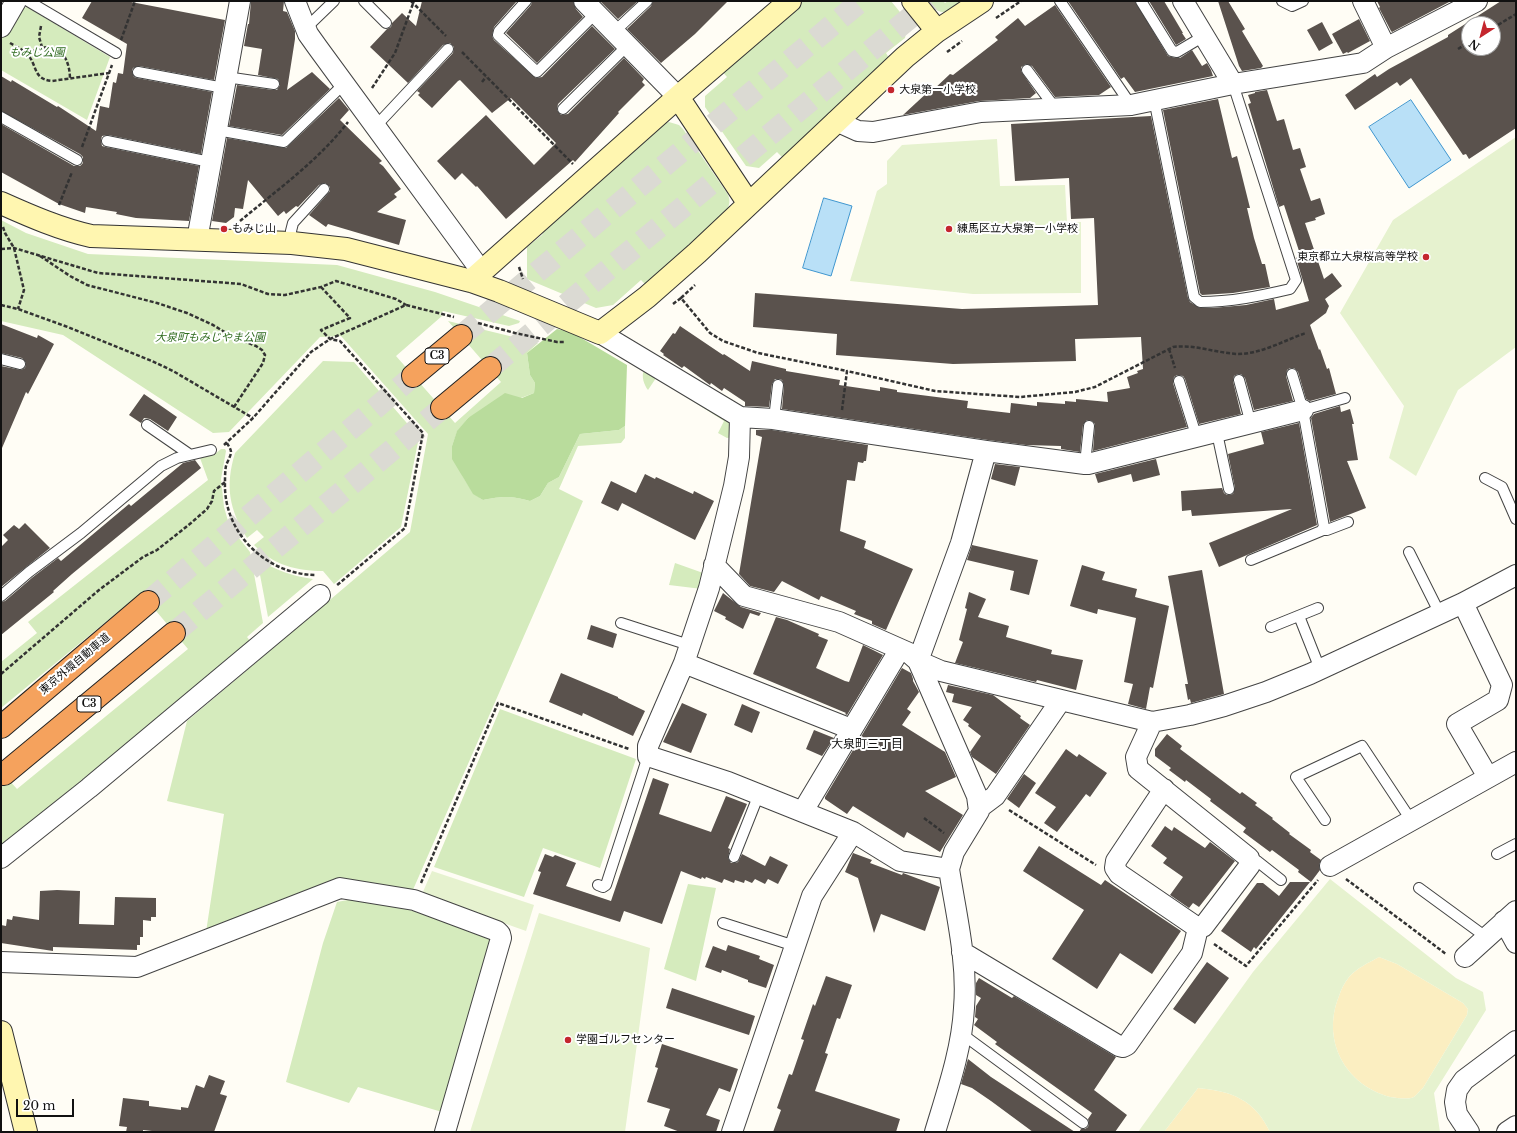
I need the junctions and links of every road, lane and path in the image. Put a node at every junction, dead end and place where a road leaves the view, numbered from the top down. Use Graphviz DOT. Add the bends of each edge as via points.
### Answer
graph roads {
  1 [pos="16,1"];
  2 [pos="28,1"];
  3 [pos="135,1"];
  4 [pos="240,1"];
  5 [pos="295,1"];
  6 [pos="334,1"];
  7 [pos="364,1"];
  8 [pos="526,1"];
  9 [pos="647,1"];
  10 [pos="790,1"];
  11 [pos="913,1"];
  12 [pos="982,1"];
  13 [pos="1060,1"];
  14 [pos="1141,1"];
  15 [pos="1183,1"];
  16 [pos="1282,1"];
  17 [pos="1303,1"];
  18 [pos="1362,1"];
  19 [pos="1477,1"];
  20 [pos="412,2"];
  21 [pos="590,7"];
  22 [pos="49,14"];
  23 [pos="1516,14"];
  24 [pos="386,23"];
  25 [pos="1501,23"];
  26 [pos="306,28"];
  27 [pos="937,30"];
  28 [pos="4,34"];
  29 [pos="1204,36"];
  30 [pos="449,38"];
  31 [pos="621,39"];
  32 [pos="42,47"];
  33 [pos="1461,47"];
  34 [pos="1386,48"];
  35 [pos="448,49"];
  36 [pos="1458,49"];
  37 [pos="461,51"];
  38 [pos="116,53"];
  39 [pos="27,54"];
  40 [pos="1027,70"];
  41 [pos="138,72"];
  42 [pos="109,73"];
  43 [pos="486,77"];
  44 [pos="70,78"];
  45 [pos="482,82"];
  46 [pos="225,83"];
  47 [pos="274,84"];
  48 [pos="344,84"];
  49 [pos="1232,84"];
  50 [pos="678,97"];
  51 [pos="1154,99"];
  52 [pos="1131,105"];
  53 [pos="360,106"];
  54 [pos="563,109"];
  55 [pos="1051,109"];
  56 [pos="1,117"];
  57 [pos="836,121"];
  58 [pos="375,127"];
  59 [pos="217,130"];
  60 [pos="106,141"];
  61 [pos="77,160"];
  62 [pos="210,162"];
  63 [pos="575,167"];
  64 [pos="324,189"];
  65 [pos="1,203"];
  66 [pos="749,204"];
  67 [pos="58,207"];
  68 [pos="235,225"];
  69 [pos="5,233"];
  70 [pos="197,240"];
  71 [pos="292,243"];
  72 [pos="14,248"];
  73 [pos="1,249"];
  74 [pos="36,254"];
  75 [pos="519,264"];
  76 [pos="477,276"];
  77 [pos="529,282"];
  78 [pos="321,288"];
  79 [pos="1,305"];
  80 [pos="406,305"];
  81 [pos="669,307"];
  82 [pos="18,309"];
  83 [pos="463,325"];
  84 [pos="600,333"];
  85 [pos="1306,333"];
  86 [pos="330,339"];
  87 [pos="571,342"];
  88 [pos="1169,349"];
  89 [pos="1,359"];
  90 [pos="20,364"];
  91 [pos="490,368"];
  92 [pos="847,371"];
  93 [pos="1292,374"];
  94 [pos="414,376"];
  95 [pos="1239,380"];
  96 [pos="1180,381"];
  97 [pos="778,385"];
  98 [pos="1345,398"];
  99 [pos="234,406"];
  100 [pos="442,408"];
  101 [pos="1303,410"];
  102 [pos="740,417"];
  103 [pos="253,418"];
  104 [pos="774,419"];
  105 [pos="1251,424"];
  106 [pos="147,425"];
  107 [pos="1089,426"];
  108 [pos="840,429"];
  109 [pos="1217,433"];
  110 [pos="1197,438"];
  111 [pos="227,443"];
  112 [pos="211,450"];
  113 [pos="986,451"];
  114 [pos="189,454"];
  115 [pos="1085,464"];
  116 [pos="1485,478"];
  117 [pos="225,482"];
  118 [pos="1229,489"];
  119 [pos="1516,519"];
  120 [pos="1348,522"];
  121 [pos="1323,530"];
  122 [pos="1409,552"];
  123 [pos="1251,560"];
  124 [pos="714,565"];
  125 [pos="322,575"];
  126 [pos="1516,575"];
  127 [pos="327,592"];
  128 [pos="1,596"];
  129 [pos="148,602"];
  130 [pos="1463,603"];
  131 [pos="1318,608"];
  132 [pos="1440,614"];
  133 [pos="1299,616"];
  134 [pos="621,623"];
  135 [pos="1271,627"];
  136 [pos="174,633"];
  137 [pos="900,649"];
  138 [pos="687,654"];
  139 [pos="918,661"];
  140 [pos="1320,669"];
  141 [pos="1,674"];
  142 [pos="1061,700"];
  143 [pos="1152,722"];
  144 [pos="1,727"];
  145 [pos="851,729"];
  146 [pos="648,756"];
  147 [pos="1516,762"];
  148 [pos="4,774"];
  149 [pos="1488,777"];
  150 [pos="1164,789"];
  151 [pos="759,794"];
  152 [pos="986,803"];
  153 [pos="802,811"];
  154 [pos="1325,820"];
  155 [pos="1410,820"];
  156 [pos="853,832"];
  157 [pos="1515,848"];
  158 [pos="1497,854"];
  159 [pos="1,858"];
  160 [pos="734,858"];
  161 [pos="1251,862"];
  162 [pos="1330,866"];
  163 [pos="1115,868"];
  164 [pos="949,869"];
  165 [pos="1281,880"];
  166 [pos="598,885"];
  167 [pos="1419,888"];
  168 [pos="414,900"];
  169 [pos="1510,916"];
  170 [pos="724,923"];
  171 [pos="1197,932"];
  172 [pos="1486,937"];
  173 [pos="1516,943"];
  174 [pos="795,946"];
  175 [pos="962,952"];
  176 [pos="1465,956"];
  177 [pos="1,962"];
  178 [pos="1,1032"];
  179 [pos="962,1034"];
  180 [pos="1516,1041"];
  181 [pos="8,1086"];
  182 [pos="1083,1123"];
  183 [pos="1516,1126"];
  184 [pos="26,1132"];
  185 [pos="445,1132"];
  186 [pos="732,1132"];
  187 [pos="935,1132"];
  188 [pos="1469,1132"];
  189 [pos="1507,1132"];
  1 -- 28 [label="street"];
  2 -- 22 [label="lane"];
  3 -- 38 [label="path"];
  4 -- 46 [label="street"];
  5 -- 26 [label="street"];
  6 -- 26 [label="lane"];
  7 -- 24 [label="lane"];
  8 -- 21 [label="lane" via="498,31 498,35 537,72"];
  9 -- 31 [label="lane"];
  10 -- 50 [label="street"];
  11 -- 27 [label="street"];
  12 -- 27 [label="street"];
  13 -- 52 [label="lane"];
  14 -- 29 [label="lane" via="1172,51 1177,52"];
  15 -- 29 [label="street"];
  16 -- 17 [label="lane" via="1292,6"];
  18 -- 34 [label="street"];
  19 -- 34 [label="street"];
  20 -- 30 [label="path"];
  20 -- 53 [label="path" via="395,53"];
  21 -- 31 [label="street"];
  22 -- 32 [label="path" via="38,37"];
  22 -- 38 [label="lane"];
  23 -- 25 [label="path"];
  26 -- 48 [label="street"];
  27 -- 57 [label="street"];
  28 -- 39 [label="path"];
  29 -- 49 [label="street"];
  31 -- 50 [label="street"];
  31 -- 54 [label="lane"];
  32 -- 39 [label="path"];
  32 -- 44 [label="path" via="49,46 60,52 67,61"];
  33 -- 36 [label="path"];
  34 -- 49 [label="street" via="1362,63"];
  35 -- 58 [label="lane"];
  37 -- 43 [label="path"];
  38 -- 42 [label="path"];
  39 -- 44 [label="path" via="38,75 46,80"];
  40 -- 55 [label="lane" via="1050,101"];
  41 -- 46 [label="lane"];
  42 -- 44 [label="path"];
  42 -- 61 [label="path"];
  43 -- 45 [label="path"];
  43 -- 63 [label="path"];
  46 -- 47 [label="lane"];
  46 -- 59 [label="street"];
  48 -- 53 [label="street"];
  48 -- 59 [label="lane" via="284,142"];
  49 -- 51 [label="street"];
  49 -- 51 [label="lane" via="1296,280 1290,289 1245,299 1200,302 1194,297"];
  50 -- 66 [label="street"];
  50 -- 76 [label="street"];
  51 -- 52 [label="street"];
  52 -- 55 [label="street"];
  53 -- 58 [label="street"];
  53 -- 68 [label="path" via="336,138"];
  55 -- 57 [label="street" via="981,112 873,132 858,131"];
  56 -- 61 [label="lane"];
  57 -- 66 [label="street"];
  58 -- 76 [label="street"];
  59 -- 62 [label="street"];
  60 -- 62 [label="lane"];
  61 -- 67 [label="path"];
  62 -- 70 [label="street"];
  64 -- 71 [label="lane" via="293,223"];
  65 -- 70 [label="street" via="76,233 91,236"];
  66 -- 84 [label="street" via="647,297"];
  69 -- 72 [label="path"];
  70 -- 71 [label="street"];
  71 -- 76 [label="street" via="346,248"];
  72 -- 73 [label="path"];
  72 -- 74 [label="path"];
  72 -- 82 [label="path" via="24,290"];
  74 -- 78 [label="path" via="98,273 241,284 268,294 285,295"];
  74 -- 99 [label="path" via="87,285 158,302 213,325 262,350 265,355 263,363"];
  75 -- 77 [label="path" via="523,279"];
  76 -- 84 [label="street" via="499,291"];
  78 -- 80 [label="path" via="336,281 396,299"];
  78 -- 86 [label="path" via="350,318 321,330"];
  79 -- 82 [label="path"];
  80 -- 83 [label="path"];
  80 -- 86 [label="path"];
  81 -- 92 [label="path" via="681,298 710,333 737,347"];
  82 -- 99 [label="path" via="152,361"];
  83 -- 87 [label="path" via="557,342"];
  83 -- 94 [label="highway, C3"];
  84 -- 102 [label="street"];
  85 -- 88 [label="path" via="1265,349 1239,354 1183,346"];
  86 -- 103 [label="path" via="311,352"];
  86 -- 127 [label="path" via="340,341 423,433 405,528"];
  88 -- 92 [label="path" via="1094,387 1075,392 1020,397 935,391"];
  88 -- 96 [label="path"];
  89 -- 90 [label="lane"];
  91 -- 100 [label="highway"];
  92 -- 108 [label="path"];
  93 -- 101 [label="lane"];
  95 -- 105 [label="lane"];
  96 -- 110 [label="lane"];
  97 -- 104 [label="lane"];
  98 -- 101 [label="lane"];
  99 -- 103 [label="path"];
  101 -- 105 [label="street"];
  101 -- 121 [label="lane"];
  102 -- 104 [label="street"];
  102 -- 124 [label="street" via="739,457 734,486"];
  103 -- 111 [label="path"];
  104 -- 108 [label="street"];
  105 -- 109 [label="street"];
  106 -- 114 [label="lane"];
  107 -- 115 [label="lane"];
  108 -- 113 [label="street"];
  109 -- 110 [label="street"];
  109 -- 118 [label="lane"];
  110 -- 115 [label="street"];
  111 -- 112 [label="path"];
  111 -- 117 [label="path" via="231,452 226,466"];
  112 -- 114 [label="lane"];
  113 -- 115 [label="street"];
  113 -- 139 [label="street" via="961,543"];
  114 -- 128 [label="lane" via="176,458 152,473"];
  116 -- 119 [label="lane" via="1502,488"];
  117 -- 125 [label="path" via="232,521 255,552 279,568 300,574"];
  117 -- 141 [label="path" via="214,492 206,510 191,523 99,590"];
  120 -- 121 [label="lane"];
  121 -- 123 [label="lane"];
  122 -- 132 [label="lane"];
  124 -- 137 [label="street" via="744,596 839,622"];
  124 -- 138 [label="street"];
  126 -- 130 [label="street"];
  127 -- 159 [label="street"];
  129 -- 144 [label="highway, 東京外環自動車道"];
  130 -- 132 [label="street"];
  130 -- 149 [label="street" via="1502,685 1498,700 1457,724"];
  131 -- 133 [label="lane"];
  132 -- 140 [label="street"];
  133 -- 135 [label="lane"];
  133 -- 140 [label="lane"];
  134 -- 138 [label="lane"];
  136 -- 148 [label="highway, C3"];
  137 -- 139 [label="street"];
  137 -- 145 [label="street"];
  138 -- 145 [label="street"];
  138 -- 146 [label="street" via="648,746"];
  139 -- 142 [label="street" via="941,671"];
  139 -- 152 [label="street" via="977,796"];
  140 -- 143 [label="street" via="1266,692 1224,706"];
  142 -- 143 [label="street"];
  142 -- 152 [label="street"];
  143 -- 150 [label="street" via="1136,757 1138,768"];
  145 -- 153 [label="street"];
  146 -- 151 [label="street"];
  146 -- 166 [label="lane" via="606,885"];
  146 -- 168 [label="path" via="498,703"];
  147 -- 149 [label="street"];
  149 -- 155 [label="street"];
  150 -- 161 [label="street"];
  150 -- 163 [label="street" via="1116,861"];
  151 -- 153 [label="street"];
  151 -- 160 [label="lane"];
  152 -- 163 [label="path" via="995,801 1101,868"];
  152 -- 164 [label="street" via="954,852"];
  153 -- 156 [label="street"];
  154 -- 155 [label="lane" via="1296,777 1362,746"];
  155 -- 162 [label="street"];
  156 -- 164 [label="street" via="900,861"];
  156 -- 174 [label="street" via="812,896"];
  157 -- 158 [label="lane"];
  161 -- 165 [label="lane" via="1256,861"];
  161 -- 171 [label="street"];
  162 -- 171 [label="path" via="1246,966"];
  162 -- 176 [label="path" via="1458,963"];
  163 -- 171 [label="street" via="1118,874"];
  164 -- 175 [label="street"];
  167 -- 172 [label="lane"];
  168 -- 177 [label="street" via="340,888 137,967"];
  168 -- 185 [label="street" via="497,931 501,938"];
  169 -- 172 [label="street"];
  169 -- 173 [label="street"];
  170 -- 174 [label="lane"];
  171 -- 175 [label="street" via="1192,953 1127,1045 1123,1047"];
  172 -- 176 [label="street"];
  174 -- 186 [label="street"];
  175 -- 179 [label="street" via="965,992"];
  178 -- 181 [label="street"];
  179 -- 182 [label="lane"];
  179 -- 187 [label="street"];
  180 -- 188 [label="street" via="1464,1080 1456,1090 1457,1114"];
  181 -- 184 [label="street"];
  183 -- 189 [label="street"];
}
